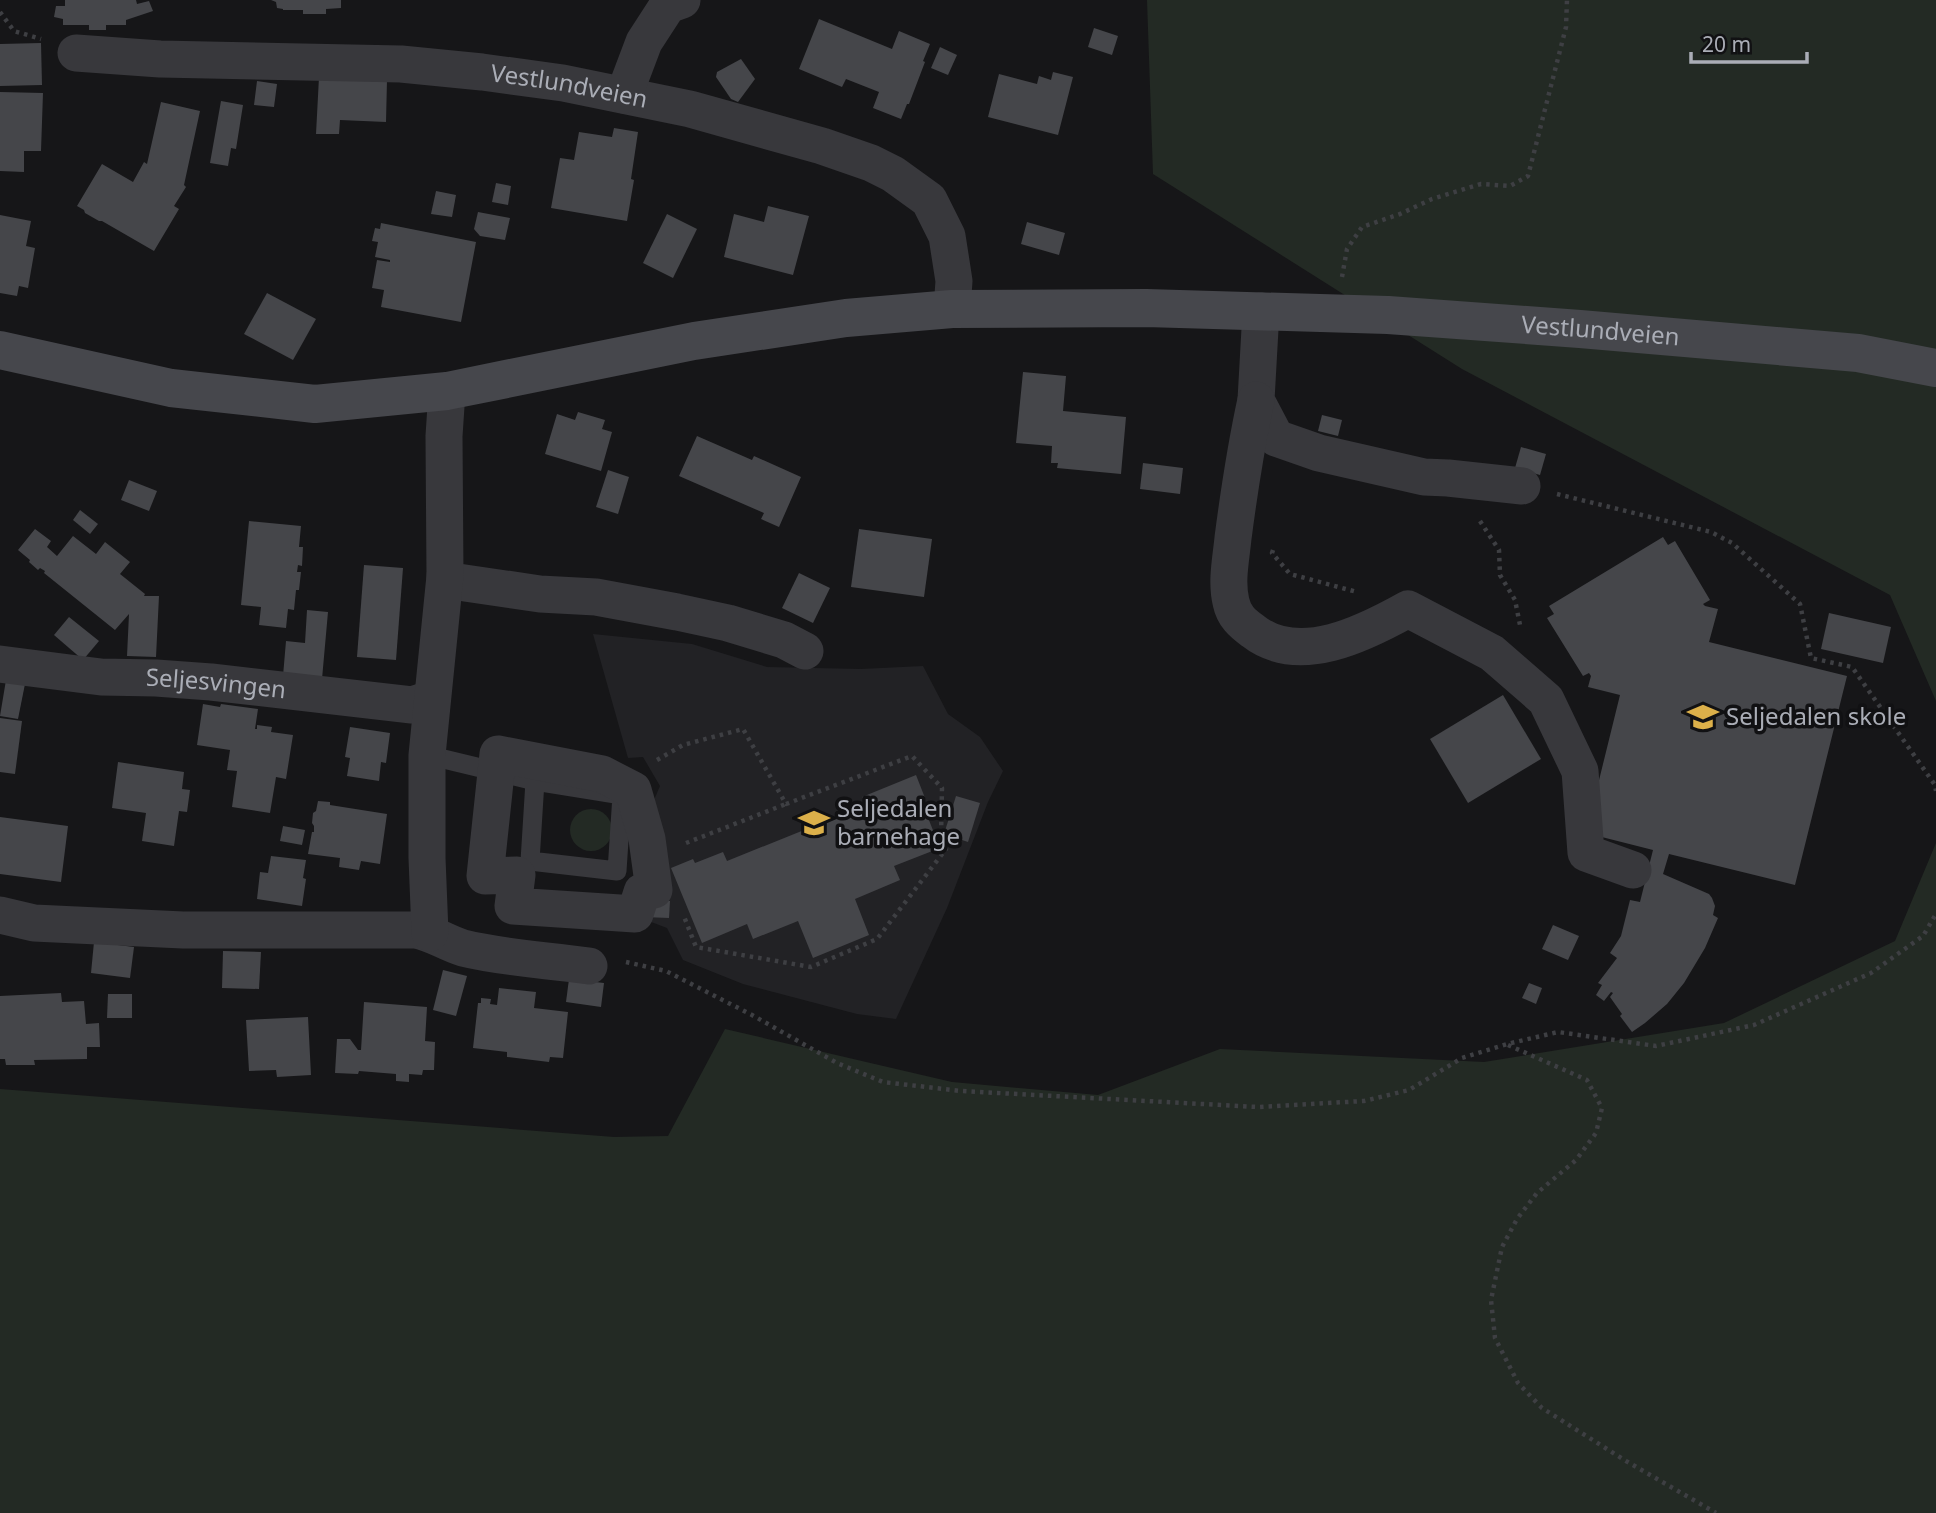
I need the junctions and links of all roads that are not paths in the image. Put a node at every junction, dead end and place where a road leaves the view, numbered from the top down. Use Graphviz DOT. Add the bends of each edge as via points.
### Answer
graph roads {
  1 [pos="682,0"];
  2 [pos="76,53"];
  3 [pos="624,95"];
  4 [pos="952,309"];
  5 [pos="1261,311"];
  6 [pos="0,350"];
  7 [pos="1936,368"];
  8 [pos="447,391"];
  9 [pos="1256,400"];
  10 [pos="1522,485"];
  11 [pos="445,576"];
  12 [pos="804,651"];
  13 [pos="0,664"];
  14 [pos="431,699"];
  15 [pos="426,755"];
  16 [pos="496,772"];
  17 [pos="535,781"];
  18 [pos="1633,870"];
  19 [pos="0,915"];
  20 [pos="430,933"];
  21 [pos="589,966"];
  1 -- 3 [label="street" via="668,5 644,42"];
  2 -- 3 [label="street, Vestlundveien" via="401,64"];
  3 -- 4 [label="street, Vestlundveien" via="822,146 893,174 929,200 947,236 954,281"];
  4 -- 5 [label="main road, Vestlundveien"];
  4 -- 8 [label="main road, Vestlundveien" via="845,318 708,339"];
  5 -- 7 [label="main road, Vestlundveien" via="1580,329 1858,353"];
  5 -- 9 [label="street"];
  6 -- 8 [label="main road, Vestlundveien" via="171,388 315,404"];
  8 -- 11 [label="street"];
  9 -- 10 [label="street" via="1276,438 1320,453 1424,477"];
  9 -- 18 [label="street" via="1228,581 1239,621 1278,644 1311,647 1351,637 1408,609 1492,653 1546,700 1580,771 1586,853"];
  11 -- 12 [label="street" via="458,582 596,597 690,615 773,637"];
  11 -- 14 [label="street"];
  13 -- 14 [label="street, Seljesvingen" via="412,705"];
  14 -- 15 [label="street"];
  15 -- 16 [label="lane"];
  15 -- 20 [label="street"];
  16 -- 16 [label="street" via="498,754 602,774 633,790 647,839 654,890 642,892 635,914 513,906 517,875 485,876"];
  16 -- 17 [label="lane"];
  17 -- 17 [label="lane" via="530,861 617,871 622,795"];
  19 -- 20 [label="street" via="34,922 183,930"];
  20 -- 21 [label="street" via="460,947"];
}
